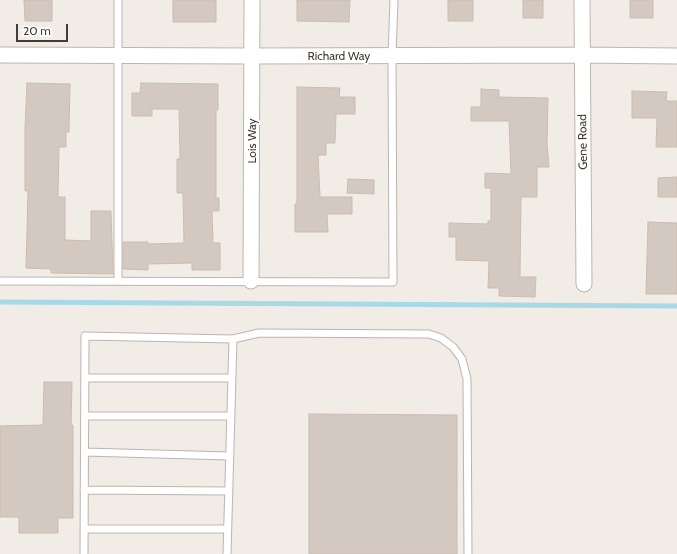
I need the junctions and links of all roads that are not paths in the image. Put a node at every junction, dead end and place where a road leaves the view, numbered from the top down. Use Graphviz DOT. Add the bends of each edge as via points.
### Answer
graph roads {
  1 [pos="118,0"];
  2 [pos="252,0"];
  3 [pos="394,0"];
  4 [pos="582,0"];
  5 [pos="0,55"];
  6 [pos="118,55"];
  7 [pos="582,55"];
  8 [pos="252,56"];
  9 [pos="392,56"];
  10 [pos="677,56"];
  11 [pos="0,281"];
  12 [pos="118,281"];
  13 [pos="251,281"];
  14 [pos="584,284"];
  15 [pos="233,339"];
  16 [pos="85,378"];
  17 [pos="232,378"];
  18 [pos="85,416"];
  19 [pos="230,416"];
  20 [pos="85,452"];
  21 [pos="229,456"];
  22 [pos="84,490"];
  23 [pos="228,491"];
  24 [pos="84,529"];
  25 [pos="227,529"];
  26 [pos="84,554"];
  27 [pos="227,554"];
  28 [pos="468,554"];
  1 -- 6 [label="lane"];
  2 -- 8 [label="street, Lois Way"];
  3 -- 9 [label="lane"];
  4 -- 7 [label="street, Gene Road"];
  5 -- 6 [label="street, Richard Way"];
  6 -- 8 [label="street, Richard Way"];
  6 -- 12 [label="lane"];
  7 -- 9 [label="street, Richard Way"];
  7 -- 10 [label="street, Richard Way"];
  7 -- 14 [label="street, Gene Road"];
  8 -- 9 [label="street, Richard Way"];
  8 -- 13 [label="street, Lois Way"];
  9 -- 13 [label="lane" via="393,282"];
  11 -- 12 [label="lane"];
  12 -- 13 [label="lane"];
  15 -- 16 [label="lane" via="85,336"];
  15 -- 17 [label="lane"];
  15 -- 28 [label="lane" via="259,333 429,334 441,338 453,347 462,359 467,379"];
  16 -- 17 [label="lane"];
  16 -- 18 [label="lane"];
  17 -- 19 [label="lane"];
  18 -- 19 [label="lane"];
  18 -- 20 [label="lane"];
  19 -- 21 [label="lane"];
  20 -- 21 [label="lane"];
  20 -- 22 [label="lane"];
  21 -- 23 [label="lane"];
  22 -- 23 [label="lane"];
  22 -- 24 [label="lane"];
  23 -- 25 [label="lane"];
  24 -- 25 [label="lane"];
  24 -- 26 [label="lane"];
  25 -- 27 [label="lane"];
}
